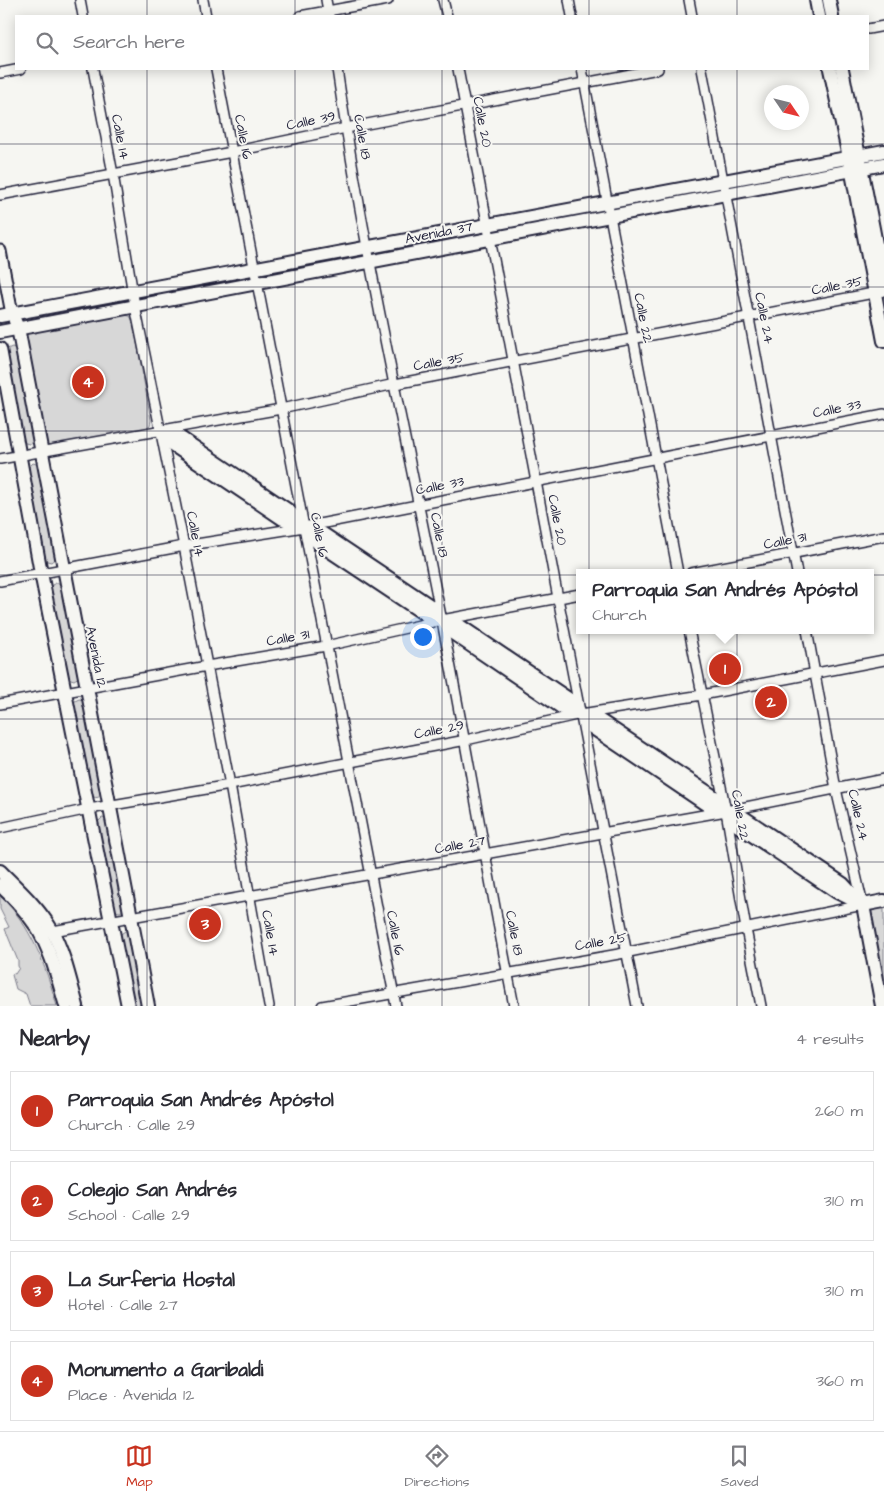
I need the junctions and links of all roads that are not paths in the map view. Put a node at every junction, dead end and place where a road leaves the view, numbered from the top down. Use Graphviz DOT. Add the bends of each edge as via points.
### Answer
graph roads {
  1 [pos="80,0"];
  2 [pos="203,0"];
  3 [pos="326,0"];
  4 [pos="388,0"];
  5 [pos="443,0"];
  6 [pos="569,0"];
  7 [pos="689,0"];
  8 [pos="816,0"];
  9 [pos="829,0"];
  10 [pos="329,13"];
  11 [pos="83,15"];
  12 [pos="206,15"];
  13 [pos="310,15"];
  14 [pos="447,15"];
  15 [pos="572,15"];
  16 [pos="692,15"];
  17 [pos="819,15"];
  18 [pos="832,15"];
  19 [pos="884,26"];
  20 [pos="869,29"];
  21 [pos="16,70"];
  22 [pos="93,70"];
  23 [pos="216,70"];
  24 [pos="337,70"];
  25 [pos="458,70"];
  26 [pos="582,70"];
  27 [pos="653,70"];
  28 [pos="702,70"];
  29 [pos="830,70"];
  30 [pos="842,70"];
  31 [pos="0,73"];
  32 [pos="584,83"];
  33 [pos="466,106"];
  34 [pos="346,128"];
  35 [pos="884,151"];
  36 [pos="232,152"];
  37 [pos="854,156"];
  38 [pos="884,164"];
  39 [pos="857,169"];
  40 [pos="113,174"];
  41 [pos="724,181"];
  42 [pos="727,194"];
  43 [pos="0,195"];
  44 [pos="607,203"];
  45 [pos="610,216"];
  46 [pos="487,225"];
  47 [pos="490,239"];
  48 [pos="368,247"];
  49 [pos="0,251"];
  50 [pos="371,262"];
  51 [pos="254,268"];
  52 [pos="257,283"];
  53 [pos="881,290"];
  54 [pos="132,291"];
  55 [pos="135,306"];
  56 [pos="6,315"];
  57 [pos="749,317"];
  58 [pos="18,328"];
  59 [pos="0,332"];
  60 [pos="633,338"];
  61 [pos="884,341"];
  62 [pos="0,349"];
  63 [pos="513,362"];
  64 [pos="395,384"];
  65 [pos="281,409"];
  66 [pos="884,414"];
  67 [pos="160,430"];
  68 [pos="771,436"];
  69 [pos="42,451"];
  70 [pos="20,455"];
  71 [pos="656,458"];
  72 [pos="0,459"];
  73 [pos="536,482"];
  74 [pos="419,504"];
  75 [pos="304,527"];
  76 [pos="884,536"];
  77 [pos="184,546"];
  78 [pos="793,553"];
  79 [pos="63,569"];
  80 [pos="677,569"];
  81 [pos="711,569"];
  82 [pos="796,569"];
  83 [pos="42,573"];
  84 [pos="0,581"];
  85 [pos="576,595"];
  86 [pos="558,598"];
  87 [pos="442,620"];
  88 [pos="690,634"];
  89 [pos="809,634"];
  90 [pos="326,646"];
  91 [pos="884,660"];
  92 [pos="207,666"];
  93 [pos="816,673"];
  94 [pos="86,688"];
  95 [pos="65,692"];
  96 [pos="702,695"];
  97 [pos="0,704"];
  98 [pos="581,714"];
  99 [pos="466,740"];
  100 [pos="349,762"];
  101 [pos="884,779"];
  102 [pos="230,785"];
  103 [pos="836,789"];
  104 [pos="109,805"];
  105 [pos="89,809"];
  106 [pos="726,811"];
  107 [pos="0,828"];
  108 [pos="604,833"];
  109 [pos="484,855"];
  110 [pos="0,871"];
  111 [pos="370,875"];
  112 [pos="0,885"];
  113 [pos="250,897"];
  114 [pos="884,901"];
  115 [pos="863,905"];
  116 [pos="131,918"];
  117 [pos="111,921"];
  118 [pos="746,929"];
  119 [pos="46,932"];
  120 [pos="626,953"];
  121 [pos="508,974"];
  122 [pos="393,994"];
  123 [pos="66,1006"];
  124 [pos="77,1006"];
  125 [pos="128,1006"];
  126 [pos="148,1006"];
  127 [pos="269,1006"];
  128 [pos="322,1006"];
  129 [pos="396,1006"];
  130 [pos="514,1006"];
  131 [pos="637,1006"];
  132 [pos="761,1006"];
  133 [pos="882,1006"];
  1 -- 11 [label="street"];
  2 -- 12 [label="street"];
  3 -- 10 [label="street"];
  4 -- 10 [label="street"];
  5 -- 14 [label="street"];
  6 -- 15 [label="street"];
  7 -- 16 [label="street"];
  8 -- 17 [label="main road"];
  9 -- 18 [label="main road"];
  10 -- 13 [label="street"];
  19 -- 20 [label="street"];
  21 -- 31 [label="street"];
  22 -- 40 [label="street, Calle 14"];
  23 -- 36 [label="street, Calle 16"];
  24 -- 34 [label="street, Calle 18"];
  25 -- 33 [label="street, Calle 20"];
  26 -- 32 [label="street, Calle 22"];
  27 -- 32 [label="street, Calle 39"];
  28 -- 41 [label="street, Calle 24"];
  29 -- 37 [label="main road"];
  30 -- 37 [label="main road"];
  32 -- 33 [label="street, Calle 39"];
  32 -- 44 [label="street, Calle 22"];
  33 -- 34 [label="street, Calle 39"];
  33 -- 46 [label="street, Calle 20"];
  34 -- 36 [label="street, Calle 39"];
  34 -- 48 [label="street, Calle 18"];
  35 -- 37 [label="main road, Avenida 37"];
  36 -- 40 [label="street, Calle 39"];
  36 -- 51 [label="street, Calle 16"];
  37 -- 39 [label="main road"];
  37 -- 41 [label="main road, Avenida 37"];
  38 -- 39 [label="main road, Avenida 37"];
  39 -- 42 [label="main road, Avenida 37"];
  39 -- 53 [label="main road"];
  40 -- 43 [label="street, Calle 39"];
  40 -- 54 [label="street, Calle 14"];
  41 -- 42 [label="street, Calle 24"];
  41 -- 44 [label="main road, Avenida 37"];
  42 -- 45 [label="main road, Avenida 37"];
  42 -- 57 [label="street, Calle 24"];
  44 -- 45 [label="street, Calle 22"];
  44 -- 46 [label="main road, Avenida 37"];
  45 -- 47 [label="main road, Avenida 37"];
  45 -- 60 [label="street, Calle 22"];
  46 -- 47 [label="street, Calle 20"];
  46 -- 48 [label="main road, Avenida 37"];
  47 -- 50 [label="main road, Avenida 37"];
  47 -- 63 [label="street, Calle 20"];
  48 -- 50 [label="street, Calle 18"];
  48 -- 51 [label="main road, Avenida 37"];
  49 -- 56 [label="street"];
  50 -- 52 [label="main road, Avenida 37"];
  50 -- 64 [label="street, Calle 18"];
  51 -- 52 [label="street, Calle 16"];
  51 -- 54 [label="main road, Avenida 37"];
  52 -- 55 [label="main road, Avenida 37"];
  52 -- 65 [label="street, Calle 16"];
  53 -- 57 [label="street, Calle 35"];
  53 -- 61 [label="main road"];
  54 -- 55 [label="street, Calle 14"];
  54 -- 56 [label="main road, Avenida 37"];
  55 -- 58 [label="main road, Avenida 37"];
  55 -- 67 [label="street, Calle 14"];
  56 -- 58 [label="main road, Avenida 12"];
  57 -- 60 [label="street, Calle 35"];
  57 -- 68 [label="street, Calle 24"];
  58 -- 59 [label="main road, Avenida 37"];
  58 -- 69 [label="main road, Avenida 12"];
  60 -- 63 [label="street, Calle 35"];
  60 -- 71 [label="street, Calle 22"];
  62 -- 70 [label="main road"];
  63 -- 64 [label="street, Calle 35"];
  63 -- 73 [label="street, Calle 20"];
  64 -- 65 [label="street, Calle 35"];
  64 -- 74 [label="street, Calle 18"];
  65 -- 67 [label="street, Calle 35"];
  65 -- 75 [label="street, Calle 16"];
  66 -- 68 [label="street, Calle 33"];
  67 -- 69 [label="street, Calle 35"];
  67 -- 75 [label="main road" via="179,437 289,511"];
  67 -- 77 [label="street, Calle 14"];
  68 -- 71 [label="street, Calle 33"];
  68 -- 78 [label="street, Calle 24"];
  69 -- 70 [label="street, Calle 35"];
  69 -- 79 [label="main road, Avenida 12"];
  70 -- 72 [label="street, Calle 35"];
  70 -- 83 [label="main road"];
  71 -- 73 [label="street, Calle 33"];
  71 -- 80 [label="street, Calle 22"];
  73 -- 74 [label="street, Calle 33"];
  73 -- 86 [label="street, Calle 20"];
  74 -- 75 [label="street, Calle 33"];
  74 -- 87 [label="street, Calle 18"];
  75 -- 77 [label="street, Calle 33"];
  75 -- 87 [label="main road" via="323,534 432,607"];
  75 -- 90 [label="street, Calle 16"];
  76 -- 78 [label="street, Calle 31"];
  77 -- 79 [label="street, Calle 33"];
  77 -- 92 [label="street, Calle 14"];
  78 -- 81 [label="street, Calle 31"];
  78 -- 82 [label="street, Calle 24"];
  79 -- 83 [label="street, Calle 33"];
  79 -- 94 [label="main road, Avenida 12"];
  83 -- 84 [label="street, Calle 33"];
  83 -- 95 [label="main road"];
  85 -- 86 [label="street, Calle 31"];
  86 -- 87 [label="street, Calle 31"];
  86 -- 98 [label="street, Calle 20"];
  87 -- 90 [label="street, Calle 31"];
  87 -- 98 [label="main road" via="460,626 570,700"];
  87 -- 99 [label="street, Calle 18"];
  88 -- 96 [label="street, Calle 22"];
  89 -- 93 [label="street, Calle 24"];
  90 -- 92 [label="street, Calle 31"];
  90 -- 100 [label="street, Calle 16"];
  91 -- 93 [label="street, Calle 29"];
  92 -- 94 [label="street, Calle 31"];
  92 -- 102 [label="street, Calle 14"];
  93 -- 96 [label="street, Calle 29"];
  93 -- 103 [label="street, Calle 24"];
  94 -- 95 [label="street, Calle 31"];
  94 -- 104 [label="main road, Avenida 12"];
  95 -- 97 [label="street, Calle 31"];
  95 -- 105 [label="main road"];
  96 -- 98 [label="street, Calle 29"];
  96 -- 106 [label="street, Calle 22"];
  98 -- 99 [label="street, Calle 29"];
  98 -- 106 [label="main road" via="599,720 716,798"];
  98 -- 108 [label="street, Calle 20"];
  99 -- 100 [label="street, Calle 29"];
  99 -- 109 [label="street, Calle 18"];
  100 -- 102 [label="street, Calle 29"];
  100 -- 111 [label="street, Calle 16"];
  101 -- 103 [label="street, Calle 27"];
  102 -- 104 [label="street, Calle 29"];
  102 -- 113 [label="street, Calle 14"];
  103 -- 106 [label="street, Calle 27"];
  103 -- 115 [label="street, Calle 24"];
  104 -- 105 [label="street, Calle 29"];
  104 -- 116 [label="main road, Avenida 12"];
  105 -- 107 [label="street, Calle 29"];
  105 -- 117 [label="main road"];
  106 -- 108 [label="street, Calle 27"];
  106 -- 115 [label="main road" via="743,817 843,884"];
  106 -- 118 [label="street, Calle 22"];
  108 -- 109 [label="street, Calle 27"];
  108 -- 120 [label="street, Calle 20"];
  109 -- 111 [label="street, Calle 27"];
  109 -- 121 [label="street, Calle 18"];
  110 -- 119 [label="main road" via="28,900"];
  111 -- 113 [label="street, Calle 27"];
  111 -- 122 [label="street, Calle 16"];
  112 -- 119 [label="main road"];
  113 -- 116 [label="street, Calle 27"];
  113 -- 127 [label="street, Calle 14"];
  114 -- 115 [label="main road, Calle 25"];
  115 -- 118 [label="street, Calle 25"];
  115 -- 133 [label="main road, Calle 24"];
  116 -- 117 [label="street, Calle 27"];
  116 -- 126 [label="main road, Avenida 12"];
  117 -- 119 [label="street, Calle 27"];
  117 -- 125 [label="main road"];
  118 -- 120 [label="street, Calle 25"];
  118 -- 132 [label="street, Calle 22"];
  119 -- 123 [label="main road"];
  119 -- 124 [label="main road" via="64,961"];
  120 -- 121 [label="street, Calle 25"];
  120 -- 131 [label="street, Calle 20"];
  121 -- 122 [label="street, Calle 25"];
  121 -- 130 [label="street, Calle 18"];
  122 -- 128 [label="street, Calle 25"];
  122 -- 129 [label="street, Calle 16"];
}
